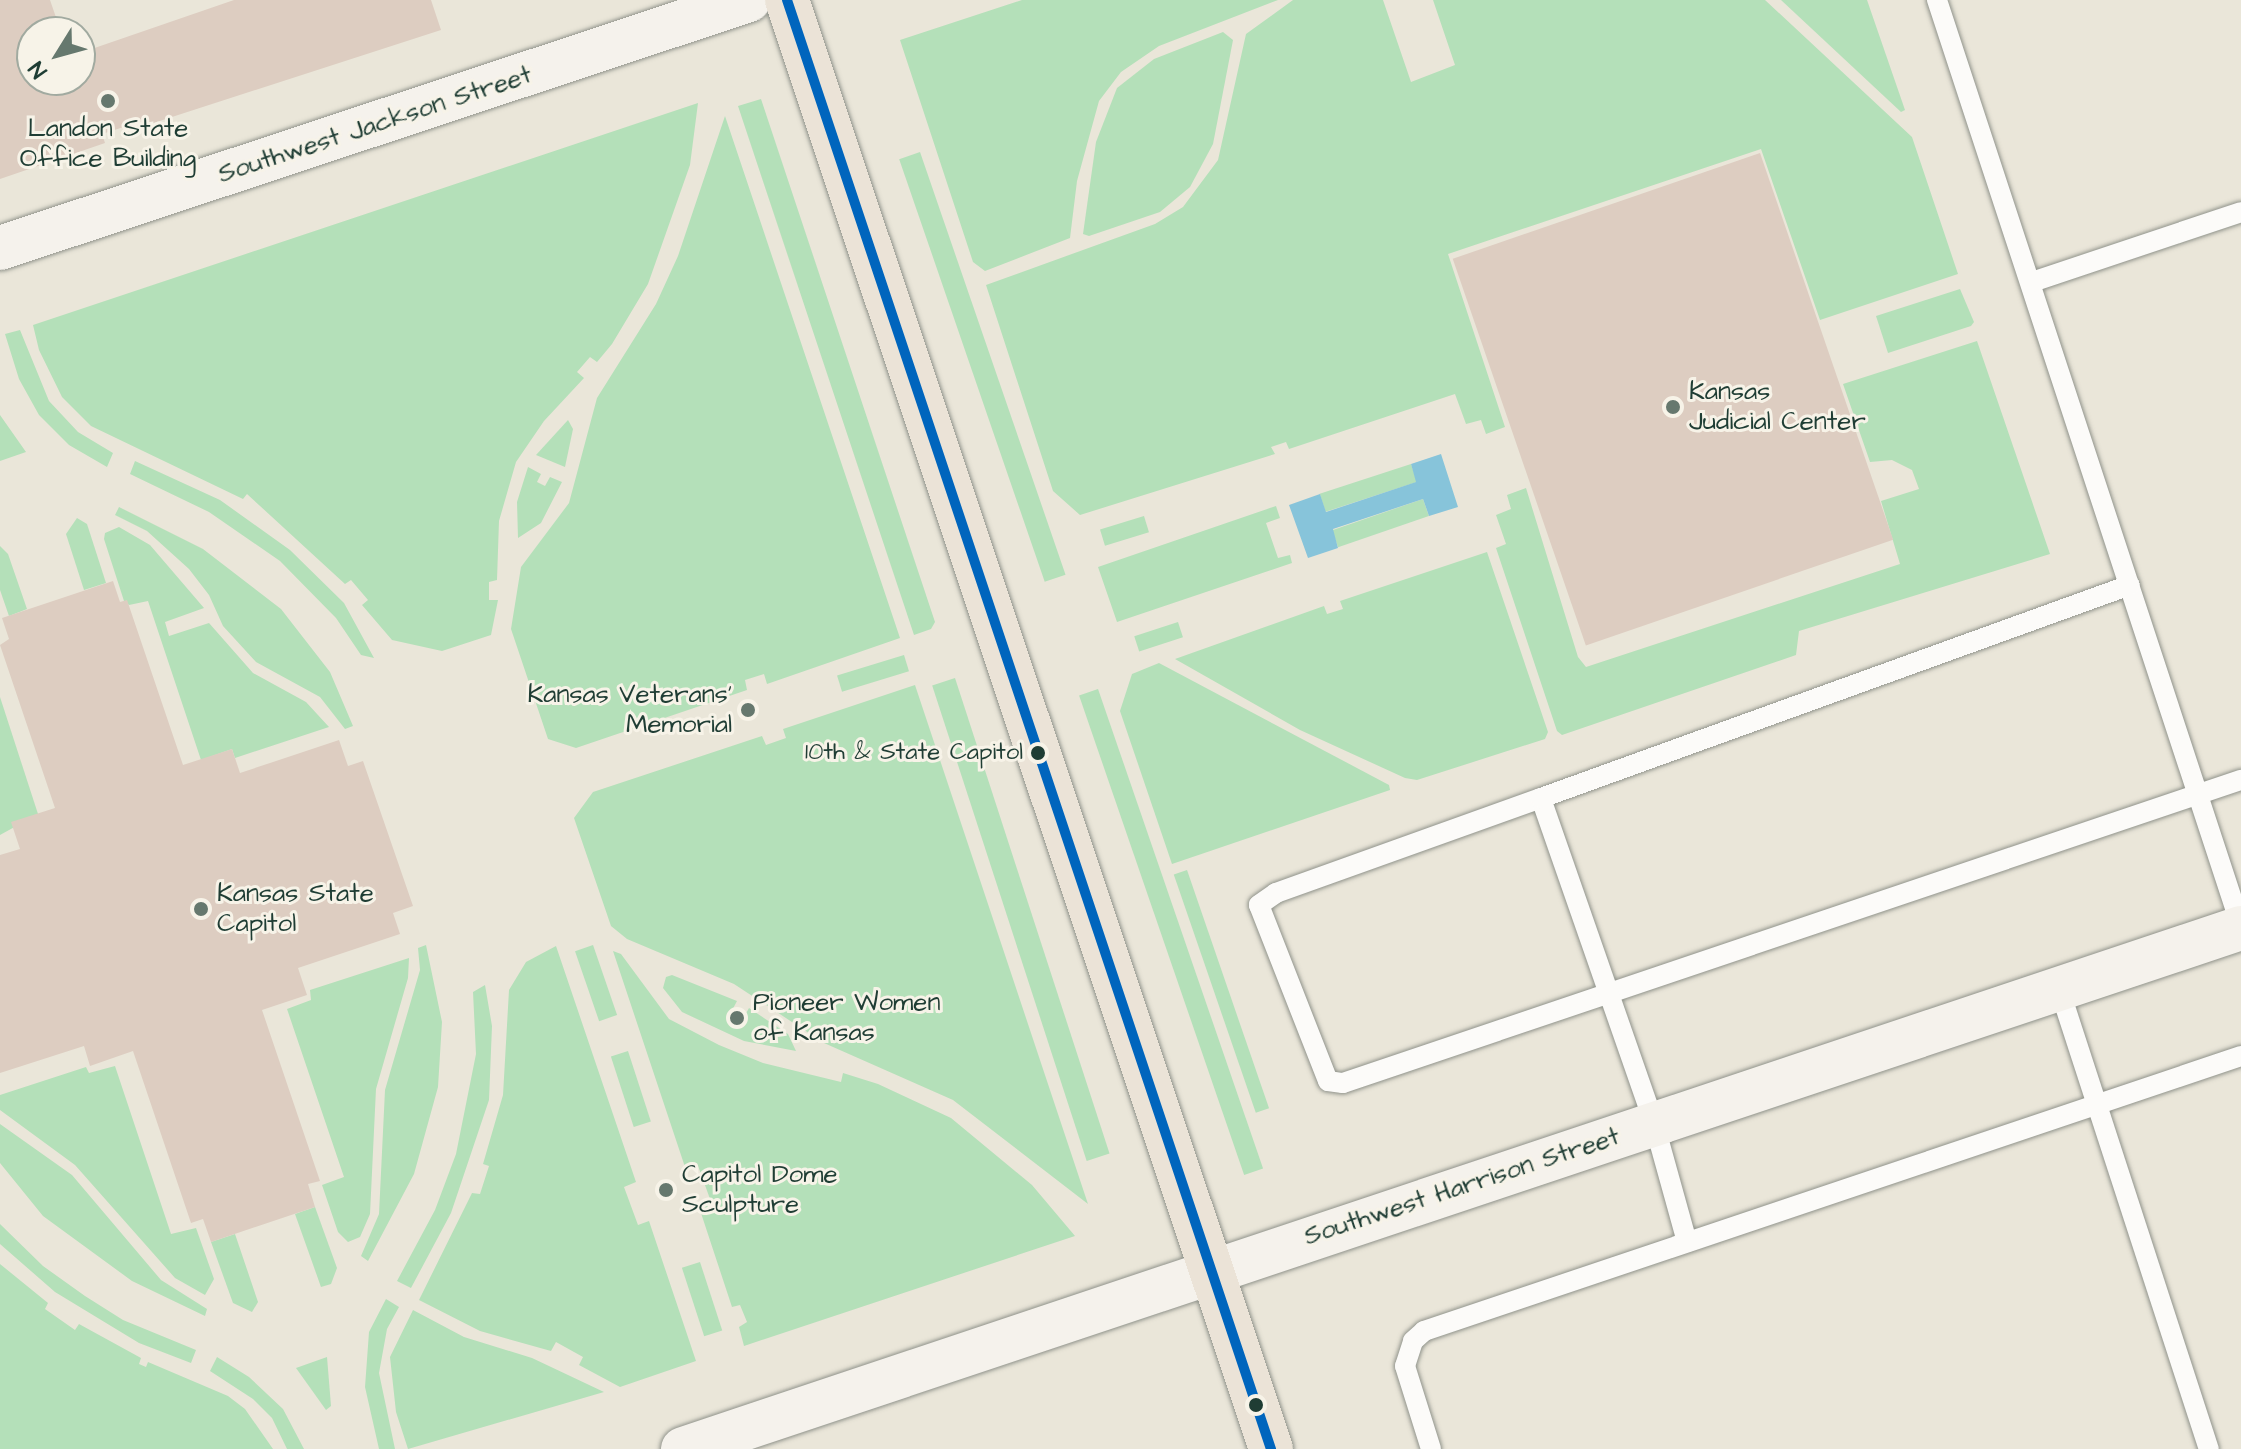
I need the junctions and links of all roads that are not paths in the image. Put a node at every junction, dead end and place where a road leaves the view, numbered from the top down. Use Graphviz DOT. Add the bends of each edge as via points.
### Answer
graph roads {
  1 [pos="749,0"];
  2 [pos="787,0"];
  3 [pos="1937,0"];
  4 [pos="2241,212"];
  5 [pos="0,248"];
  6 [pos="2032,282"];
  7 [pos="2130,585"];
  8 [pos="2241,780"];
  9 [pos="2198,794"];
  10 [pos="1541,798"];
  11 [pos="2241,927"];
  12 [pos="2059,988"];
  13 [pos="1608,990"];
  14 [pos="2241,1056"];
  15 [pos="2097,1104"];
  16 [pos="1654,1123"];
  17 [pos="1687,1242"];
  18 [pos="1211,1271"];
  19 [pos="683,1449"];
  20 [pos="1271,1449"];
  21 [pos="1431,1449"];
  22 [pos="2209,1449"];
  1 -- 5 [label="main road, Southwest Jackson Street"];
  2 -- 18 [label="main road"];
  3 -- 6 [label="lane"];
  4 -- 6 [label="lane"];
  6 -- 7 [label="lane"];
  7 -- 9 [label="lane"];
  7 -- 10 [label="lane"];
  8 -- 9 [label="lane"];
  9 -- 11 [label="lane"];
  9 -- 13 [label="lane"];
  10 -- 13 [label="lane"];
  10 -- 13 [label="lane" via="1276,893 1264,898 1260,910 1322,1074 1334,1084"];
  11 -- 12 [label="main road, Southwest Harrison Street"];
  12 -- 15 [label="lane"];
  12 -- 16 [label="main road, Southwest Harrison Street"];
  13 -- 16 [label="lane"];
  14 -- 15 [label="lane"];
  15 -- 17 [label="lane"];
  15 -- 22 [label="lane"];
  16 -- 17 [label="lane"];
  16 -- 18 [label="main road, Southwest Harrison Street"];
  17 -- 21 [label="lane" via="1424,1331 1413,1341 1405,1366"];
  18 -- 19 [label="main road, Southwest Harrison Street"];
  18 -- 20 [label="main road"];
}
